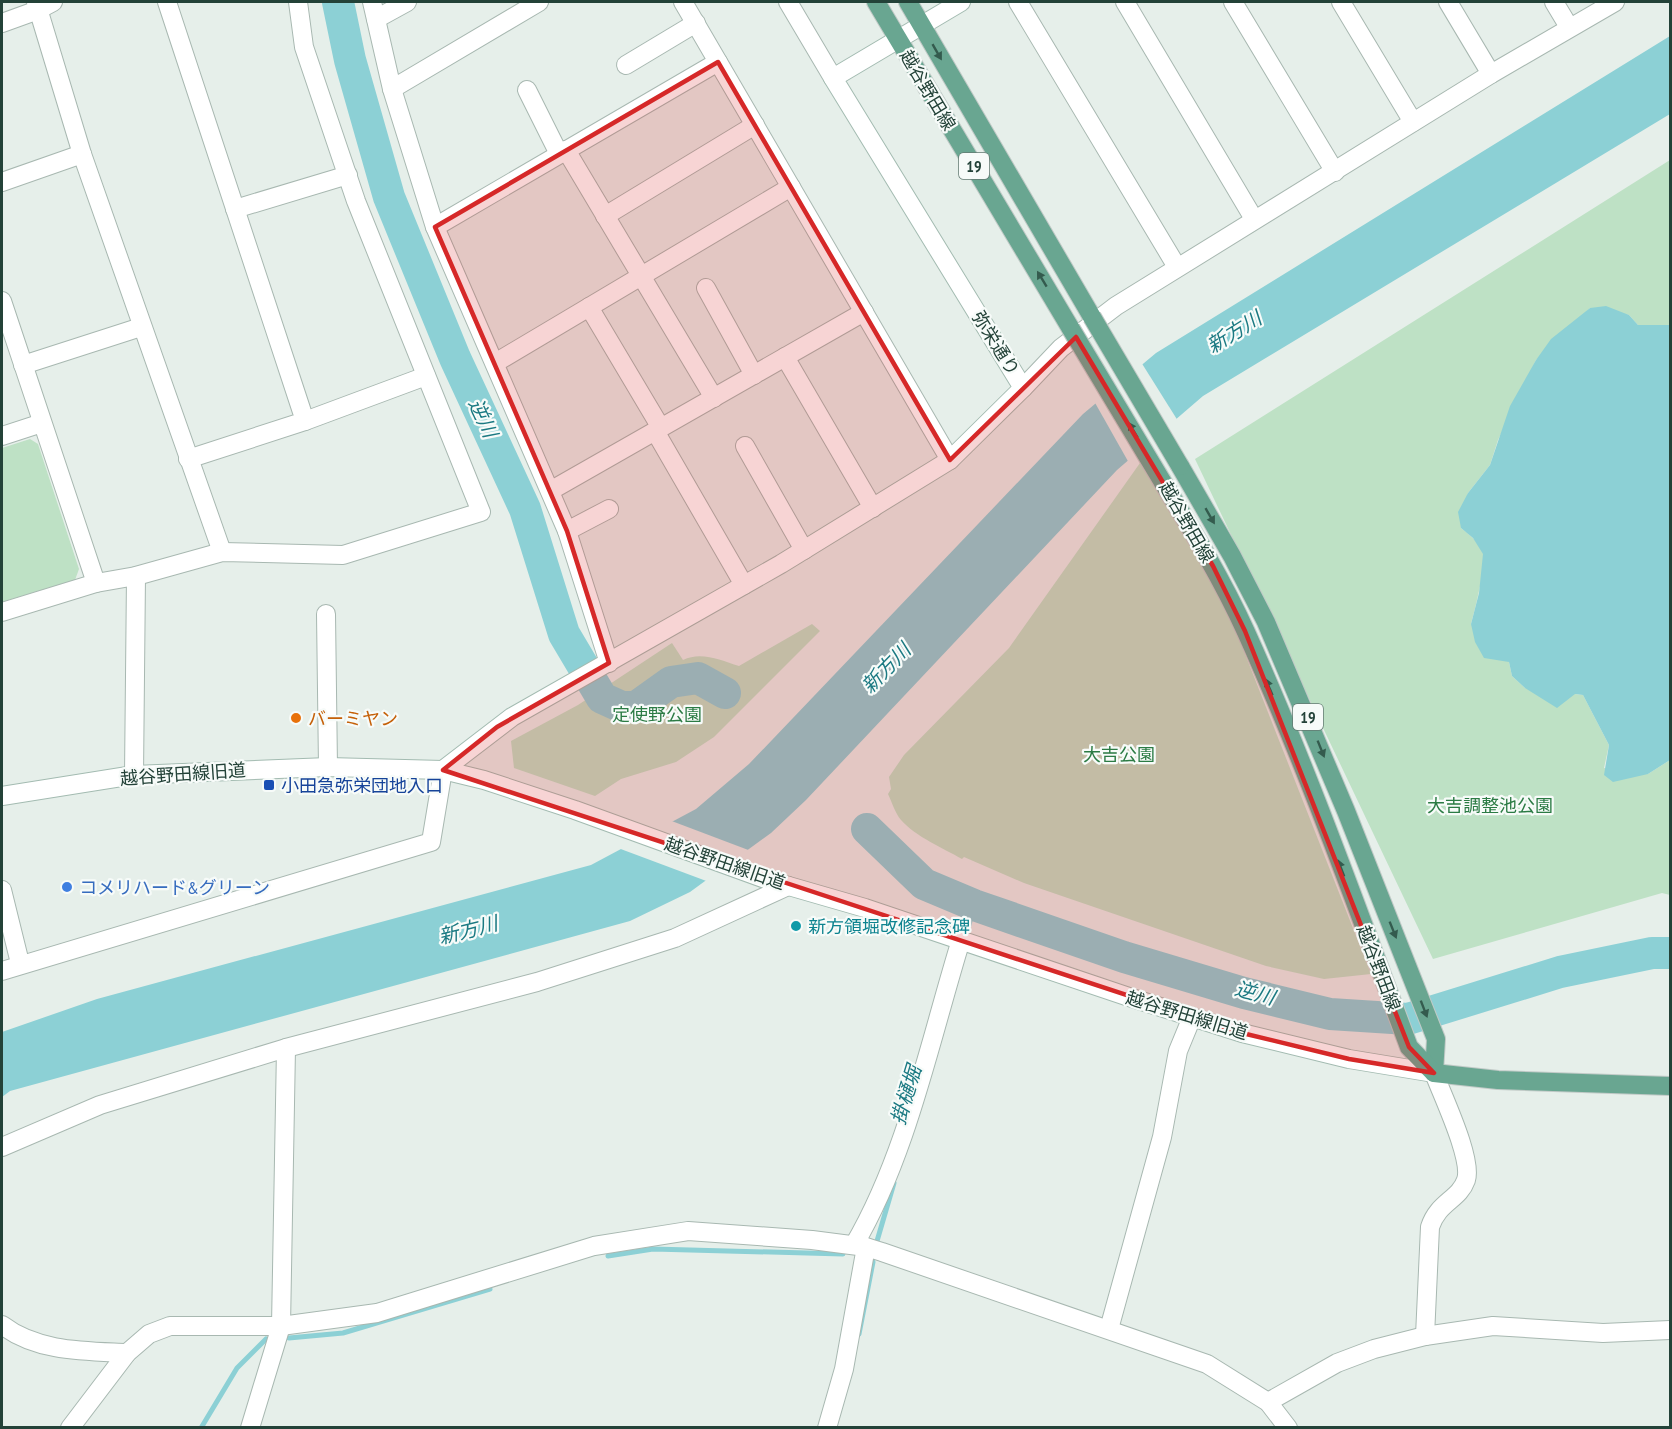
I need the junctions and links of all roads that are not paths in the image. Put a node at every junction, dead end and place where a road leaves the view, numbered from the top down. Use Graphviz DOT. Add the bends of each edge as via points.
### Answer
graph roads {
  1 [pos="167,2"];
  2 [pos="298,2"];
  3 [pos="407,2"];
  4 [pos="538,2"];
  5 [pos="683,2"];
  6 [pos="788,2"];
  7 [pos="876,2"];
  8 [pos="908,2"];
  9 [pos="962,2"];
  10 [pos="1018,2"];
  11 [pos="1125,2"];
  12 [pos="1233,2"];
  13 [pos="1341,2"];
  14 [pos="1448,2"];
  15 [pos="1554,2"];
  16 [pos="1615,2"];
  17 [pos="42,4"];
  18 [pos="518,7"];
  19 [pos="374,10"];
  20 [pos="2,23"];
  21 [pos="696,23"];
  22 [pos="921,26"];
  23 [pos="1569,27"];
  24 [pos="898,40"];
  25 [pos="718,62"];
  26 [pos="626,65"];
  27 [pos="1491,74"];
  28 [pos="833,78"];
  29 [pos="392,89"];
  30 [pos="528,90"];
  31 [pos="1413,122"];
  32 [pos="755,125"];
  33 [pos="563,152"];
  34 [pos="82,154"];
  35 [pos="1335,172"];
  36 [pos="348,175"];
  37 [pos="2,182"];
  38 [pos="791,187"];
  39 [pos="235,209"];
  40 [pos="605,216"];
  41 [pos="1254,219"];
  42 [pos="435,227"];
  43 [pos="1177,267"];
  44 [pos="641,277"];
  45 [pos="706,288"];
  46 [pos="2,301"];
  47 [pos="589,307"];
  48 [pos="864,312"];
  49 [pos="141,327"];
  50 [pos="785,357"];
  51 [pos="495,363"];
  52 [pos="23,364"];
  53 [pos="754,375"];
  54 [pos="426,376"];
  55 [pos="1023,388"];
  56 [pos="714,398"];
  57 [pos="305,421"];
  58 [pos="42,423"];
  59 [pos="658,430"];
  60 [pos="2,436"];
  61 [pos="745,446"];
  62 [pos="188,459"];
  63 [pos="950,460"];
  64 [pos="550,491"];
  65 [pos="873,508"];
  66 [pos="609,509"];
  67 [pos="567,531"];
  68 [pos="804,550"];
  69 [pos="222,552"];
  70 [pos="136,576"];
  71 [pos="96,583"];
  72 [pos="744,585"];
  73 [pos="2,612"];
  74 [pos="326,614"];
  75 [pos="602,667"];
  76 [pos="328,767"];
  77 [pos="443,770"];
  78 [pos="134,775"];
  79 [pos="2,796"];
  80 [pos="788,886"];
  81 [pos="2,890"];
  82 [pos="961,940"];
  83 [pos="20,963"];
  84 [pos="2,971"];
  85 [pos="1192,1017"];
  86 [pos="286,1048"];
  87 [pos="1434,1073"];
  88 [pos="1671,1086"];
  89 [pos="2,1147"];
  90 [pos="864,1247"];
  91 [pos="2,1325"];
  92 [pos="281,1326"];
  93 [pos="1109,1329"];
  94 [pos="1671,1330"];
  95 [pos="1425,1336"];
  96 [pos="127,1353"];
  97 [pos="1268,1402"];
  98 [pos="70,1428"];
  99 [pos="250,1428"];
  100 [pos="828,1428"];
  101 [pos="1288,1428"];
  1 -- 39 [label="street"];
  2 -- 36 [label="street" via="304,46"];
  3 -- 19 [label="street"];
  4 -- 18 [label="street"];
  5 -- 21 [label="street"];
  6 -- 28 [label="street, 弥栄通り"];
  7 -- 24 [label="main road, 越谷野田線 / 19"];
  8 -- 22 [label="main road, 越谷野田線 / 19"];
  9 -- 22 [label="street"];
  10 -- 43 [label="street"];
  11 -- 41 [label="street"];
  12 -- 35 [label="street"];
  13 -- 31 [label="street"];
  14 -- 27 [label="street"];
  15 -- 23 [label="street"];
  16 -- 23 [label="street"];
  17 -- 20 [label="street"];
  17 -- 34 [label="street"];
  18 -- 29 [label="street"];
  19 -- 29 [label="street"];
  21 -- 25 [label="street"];
  21 -- 26 [label="street"];
  22 -- 24 [label="street"];
  22 -- 87 [label="main road, 越谷野田線 / 19, one-way, bridge" via="1180,466 1266,622 1436,1039"];
  23 -- 27 [label="street"];
  24 -- 28 [label="street"];
  87 -- 24 [label="main road, 越谷野田線 / 19, one-way, bridge" via="1409,1047 1321,814 1245,631 1213,566"];
  25 -- 32 [label="street"];
  25 -- 33 [label="street"];
  27 -- 31 [label="street"];
  28 -- 55 [label="street, 弥栄通り"];
  29 -- 42 [label="street"];
  30 -- 33 [label="street"];
  31 -- 35 [label="street"];
  32 -- 38 [label="street"];
  32 -- 40 [label="street"];
  33 -- 40 [label="street"];
  33 -- 42 [label="street"];
  34 -- 37 [label="street"];
  34 -- 49 [label="street"];
  35 -- 41 [label="street"];
  36 -- 39 [label="street"];
  36 -- 54 [label="street"];
  38 -- 44 [label="street"];
  38 -- 48 [label="street"];
  39 -- 57 [label="street"];
  40 -- 44 [label="street"];
  41 -- 43 [label="street"];
  42 -- 51 [label="street"];
  43 -- 55 [label="street" via="1060,348"];
  44 -- 47 [label="street"];
  44 -- 56 [label="street"];
  45 -- 53 [label="street"];
  46 -- 52 [label="street"];
  47 -- 51 [label="street"];
  47 -- 59 [label="street"];
  48 -- 50 [label="street"];
  48 -- 63 [label="street"];
  49 -- 52 [label="street"];
  49 -- 62 [label="street"];
  50 -- 53 [label="street"];
  50 -- 65 [label="street"];
  51 -- 64 [label="street"];
  52 -- 58 [label="street"];
  53 -- 56 [label="street"];
  54 -- 57 [label="street"];
  54 -- 69 [label="street" via="481,512 343,555"];
  55 -- 63 [label="street, 弥栄通り"];
  56 -- 59 [label="street"];
  57 -- 62 [label="street"];
  58 -- 60 [label="street"];
  58 -- 71 [label="street"];
  59 -- 64 [label="street"];
  59 -- 72 [label="street"];
  61 -- 68 [label="street"];
  62 -- 69 [label="street"];
  63 -- 65 [label="street, 弥栄通り"];
  64 -- 67 [label="street"];
  65 -- 68 [label="street, 弥栄通り"];
  66 -- 67 [label="street"];
  67 -- 75 [label="street"];
  68 -- 72 [label="street, 弥栄通り"];
  69 -- 70 [label="street"];
  70 -- 71 [label="street"];
  70 -- 78 [label="street"];
  71 -- 73 [label="street"];
  72 -- 75 [label="street, 弥栄通り"];
  74 -- 76 [label="street"];
  75 -- 77 [label="street, 弥栄通り" via="497,727"];
  76 -- 77 [label="street, 越谷野田線旧道"];
  76 -- 78 [label="street, 越谷野田線旧道"];
  77 -- 80 [label="street, 越谷野田線旧道" via="484,780"];
  77 -- 83 [label="street" via="431,842"];
  78 -- 79 [label="street, 越谷野田線旧道"];
  80 -- 82 [label="street, 越谷野田線旧道"];
  80 -- 86 [label="street" via="664,941 537,982"];
  81 -- 83 [label="street"];
  82 -- 85 [label="street, 越谷野田線旧道"];
  82 -- 90 [label="street"];
  83 -- 84 [label="street"];
  85 -- 87 [label="street, 越谷野田線旧道" via="1293,1046"];
  85 -- 93 [label="street" via="1178,1051 1162,1137"];
  86 -- 89 [label="street" via="100,1105"];
  86 -- 92 [label="street"];
  87 -- 88 [label="main road" via="1498,1080"];
  87 -- 95 [label="street" via="1467,1162 1467,1179 1457,1194 1435,1212 1430,1227"];
  90 -- 92 [label="street" via="688,1231 594,1246 377,1312"];
  90 -- 93 [label="street"];
  90 -- 100 [label="street" via="844,1369"];
  91 -- 96 [label="street" via="57,1349"];
  92 -- 96 [label="street" via="170,1326 149,1334"];
  92 -- 99 [label="street"];
  93 -- 97 [label="street" via="1207,1364"];
  94 -- 95 [label="street" via="1603,1332 1493,1326"];
  95 -- 97 [label="street" via="1374,1349 1337,1364"];
  96 -- 98 [label="street"];
  97 -- 101 [label="street"];
}
